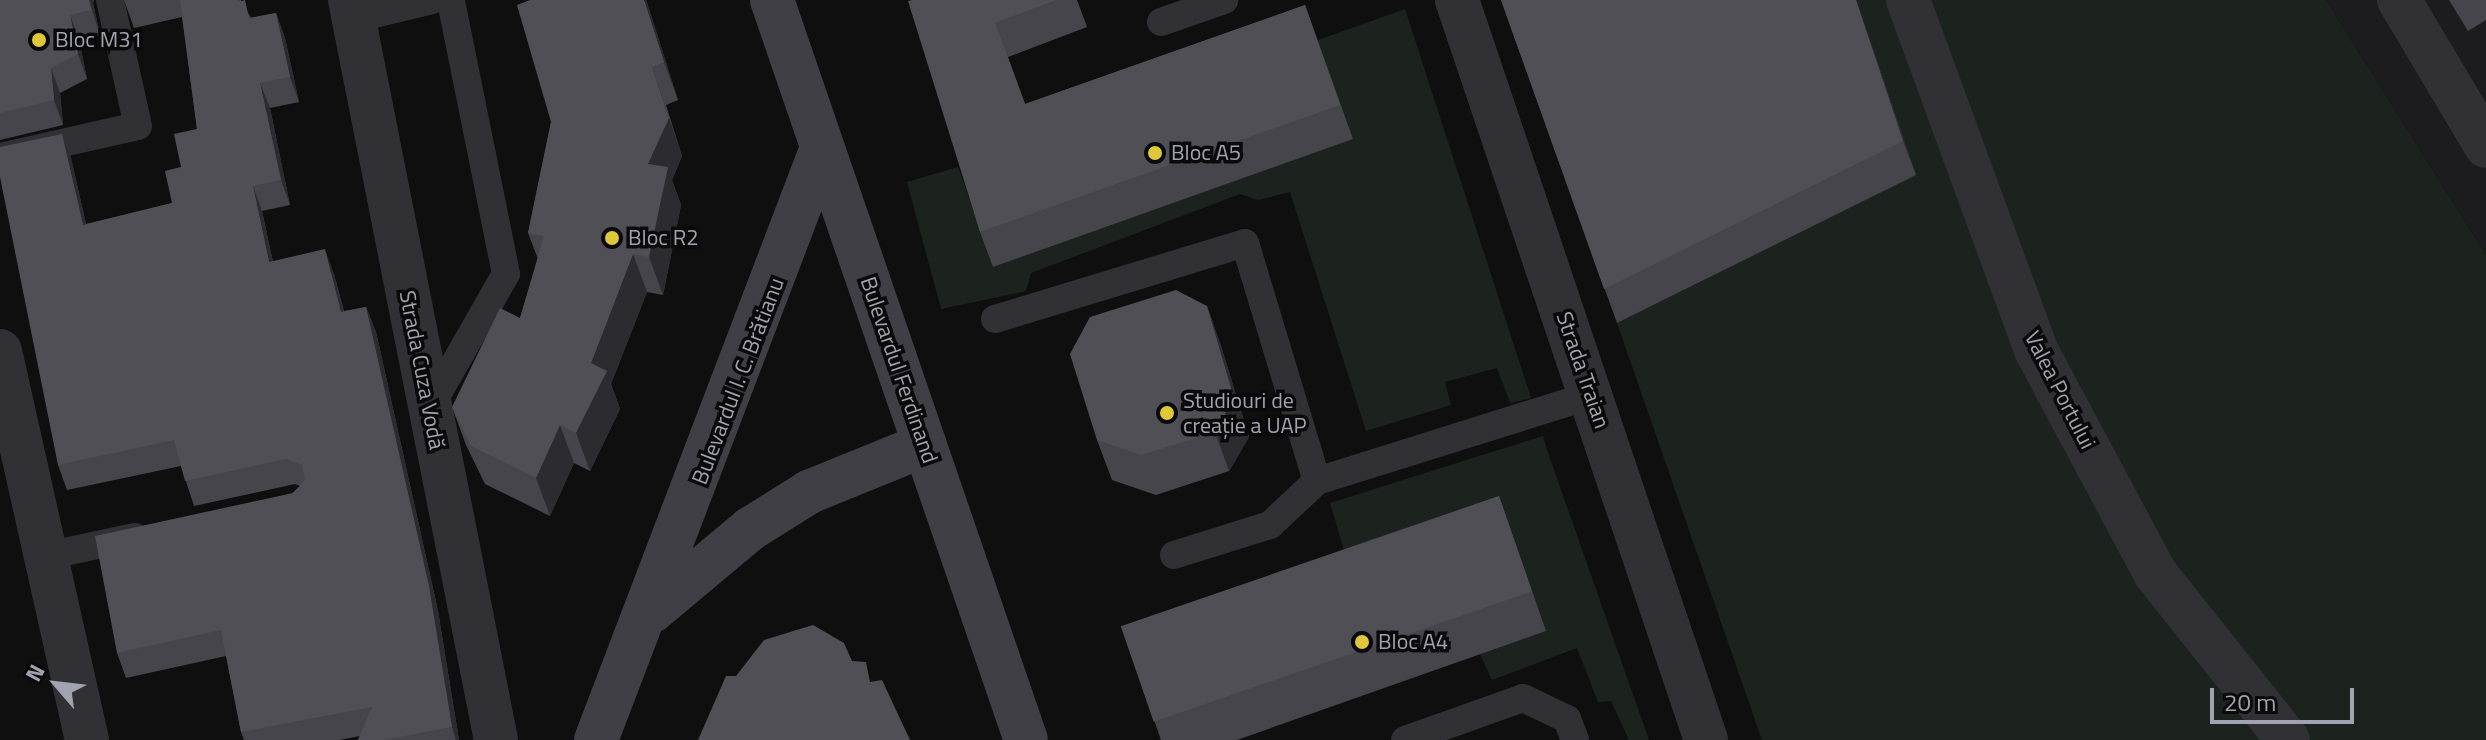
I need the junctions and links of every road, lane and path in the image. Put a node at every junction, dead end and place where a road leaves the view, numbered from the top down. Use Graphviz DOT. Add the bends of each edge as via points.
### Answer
graph roads {
  1 [pos="110,0"];
  2 [pos="432,0"];
  3 [pos="451,0"];
  4 [pos="772,0"];
  5 [pos="1224,0"];
  6 [pos="1457,0"];
  7 [pos="1908,0"];
  8 [pos="2399,0"];
  9 [pos="352,10"];
  10 [pos="1161,22"];
  11 [pos="2486,146"];
  12 [pos="822,148"];
  13 [pos="0,157"];
  14 [pos="995,319"];
  15 [pos="0,351"];
  16 [pos="1592,395"];
  17 [pos="430,407"];
  18 [pos="925,445"];
  19 [pos="1317,481"];
  20 [pos="164,530"];
  21 [pos="1174,555"];
  22 [pos="46,556"];
  23 [pos="650,612"];
  24 [pos="87,740"];
  25 [pos="496,740"];
  26 [pos="596,740"];
  27 [pos="1026,740"];
  28 [pos="1405,740"];
  29 [pos="1575,740"];
  30 [pos="1706,740"];
  31 [pos="2288,740"];
  1 -- 13 [label="lane" via="138,126"];
  2 -- 9 [label="lane"];
  3 -- 17 [label="lane" via="506,274"];
  4 -- 12 [label="main road, Bulevardul Ferdinand"];
  5 -- 10 [label="lane"];
  6 -- 16 [label="street, Strada Traian"];
  7 -- 31 [label="street, Valea Portului" via="2036,350 2155,573"];
  8 -- 11 [label="street"];
  9 -- 17 [label="street, Strada Cuza Vodă"];
  12 -- 18 [label="main road, Bulevardul Ferdinand"];
  12 -- 23 [label="main road, Bulevardul I. C. Brătianu"];
  14 -- 19 [label="lane" via="1245,243"];
  15 -- 22 [label="street"];
  16 -- 19 [label="lane"];
  16 -- 30 [label="street, Strada Traian"];
  17 -- 25 [label="street, Strada Cuza Vodă"];
  18 -- 23 [label="main road, Bulevardul I. C. Brătianu" via="797,500 750,529"];
  18 -- 27 [label="main road, Bulevardul Ferdinand"];
  19 -- 21 [label="lane" via="1270,525"];
  20 -- 22 [label="lane"];
  22 -- 24 [label="street"];
  23 -- 26 [label="main road, Bulevardul I. C. Brătianu"];
  28 -- 29 [label="lane" via="1523,698 1567,719"];
}
